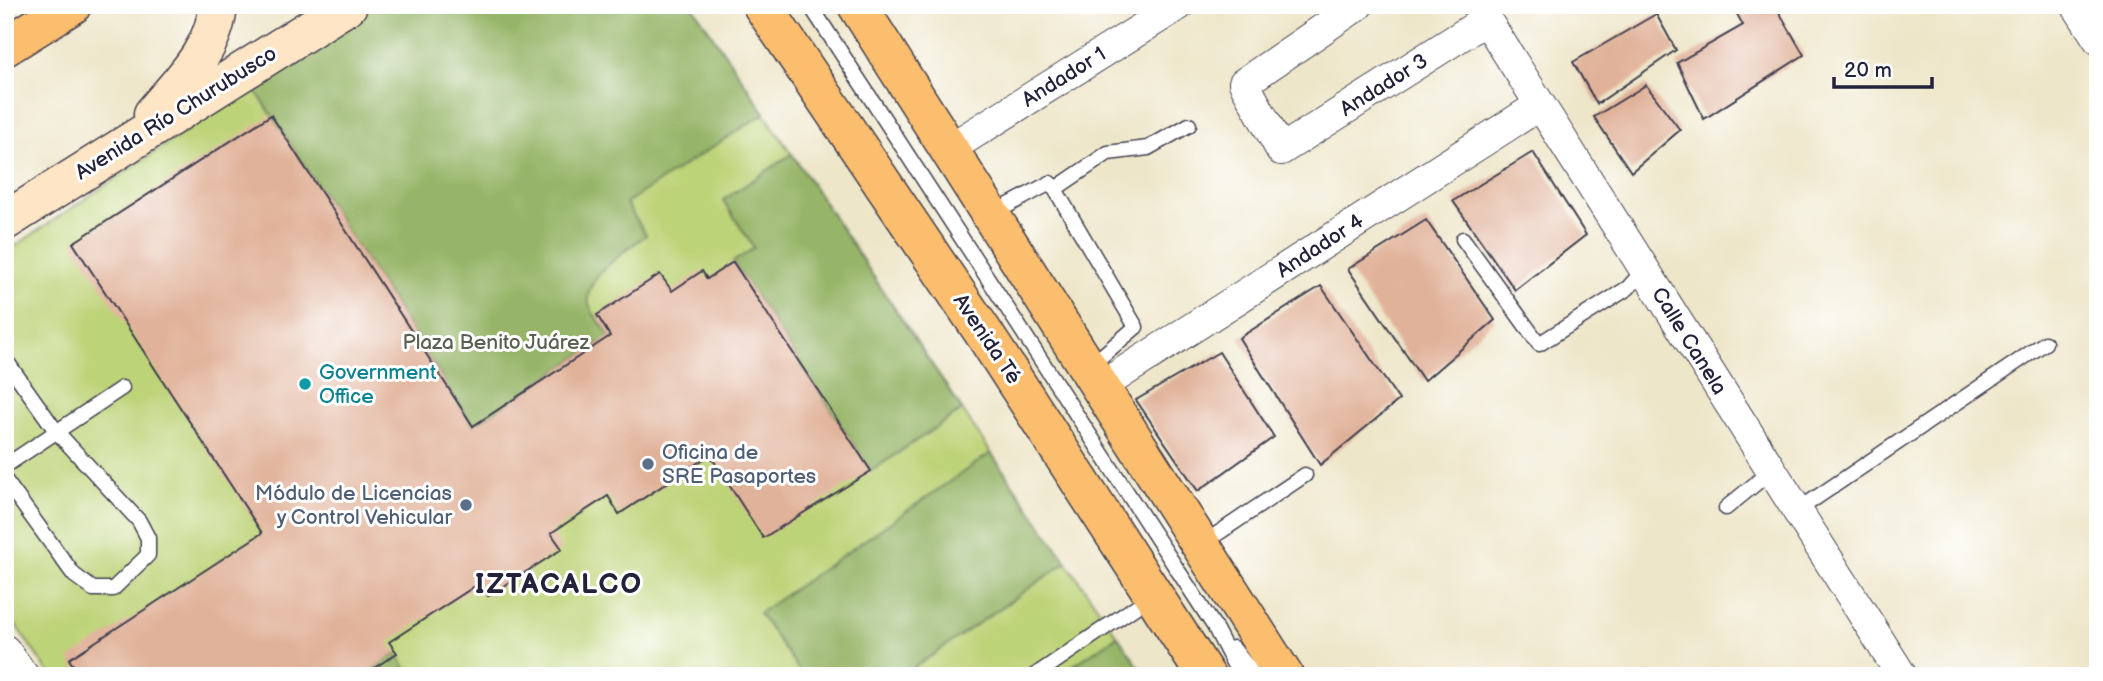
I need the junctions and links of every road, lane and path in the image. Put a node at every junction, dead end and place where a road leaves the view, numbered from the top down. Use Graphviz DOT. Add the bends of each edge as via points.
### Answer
graph roads {
  1 [pos="72,5"];
  2 [pos="218,5"];
  3 [pos="348,5"];
  4 [pos="762,5"];
  5 [pos="810,5"];
  6 [pos="857,5"];
  7 [pos="1179,5"];
  8 [pos="1358,5"];
  9 [pos="2077,5"];
  10 [pos="1481,13"];
  11 [pos="2098,39"];
  12 [pos="5,47"];
  13 [pos="1540,105"];
  14 [pos="1189,125"];
  15 [pos="129,142"];
  16 [pos="949,149"];
  17 [pos="1055,190"];
  18 [pos="990,215"];
  19 [pos="5,221"];
  20 [pos="1463,239"];
  21 [pos="1644,270"];
  22 [pos="2045,343"];
  23 [pos="5,359"];
  24 [pos="1094,377"];
  25 [pos="122,388"];
  26 [pos="57,431"];
  27 [pos="5,466"];
  28 [pos="1771,471"];
  29 [pos="1305,474"];
  30 [pos="5,480"];
  31 [pos="1726,508"];
  32 [pos="1798,510"];
  33 [pos="1201,545"];
  34 [pos="1154,595"];
  35 [pos="1214,626"];
  36 [pos="5,650"];
  37 [pos="23,676"];
  38 [pos="1034,676"];
  39 [pos="1206,676"];
  40 [pos="1240,676"];
  41 [pos="1255,676"];
  42 [pos="1284,676"];
  43 [pos="1902,676"];
  1 -- 12 [label="main road"];
  2 -- 15 [label="main road" via="211,36 198,60"];
  3 -- 15 [label="main road, Avenida Río Churubusco"];
  4 -- 34 [label="main road, Avenida Té"];
  5 -- 35 [label="lane"];
  6 -- 16 [label="main road"];
  7 -- 16 [label="street, Andador 1"];
  8 -- 10 [label="street, Andador 3" via="1244,83 1281,150"];
  9 -- 11 [label="street"];
  10 -- 13 [label="street, Calle Canela"];
  13 -- 21 [label="street, Calle Canela"];
  13 -- 24 [label="street, Andador 4"];
  14 -- 17 [label="lane" via="1148,148 1108,153"];
  15 -- 19 [label="main road, Avenida Río Churubusco"];
  16 -- 18 [label="main road"];
  17 -- 18 [label="lane" via="1050,183"];
  17 -- 24 [label="lane" via="1136,327"];
  18 -- 24 [label="main road"];
  20 -- 21 [label="lane" via="1539,344 1628,288"];
  21 -- 28 [label="street, Calle Canela"];
  22 -- 32 [label="lane"];
  23 -- 26 [label="lane"];
  24 -- 33 [label="main road"];
  25 -- 26 [label="lane"];
  26 -- 27 [label="lane"];
  26 -- 30 [label="lane" via="139,521 148,538 148,555 113,589 93,589 75,575"];
  28 -- 31 [label="lane"];
  28 -- 32 [label="street, Calle Canela"];
  29 -- 33 [label="lane"];
  32 -- 43 [label="street, Calle Canela"];
  33 -- 42 [label="main road"];
  34 -- 38 [label="lane"];
  34 -- 39 [label="main road, Avenida Té"];
  35 -- 40 [label="lane"];
  35 -- 41 [label="lane"];
  36 -- 37 [label="street"];
}
